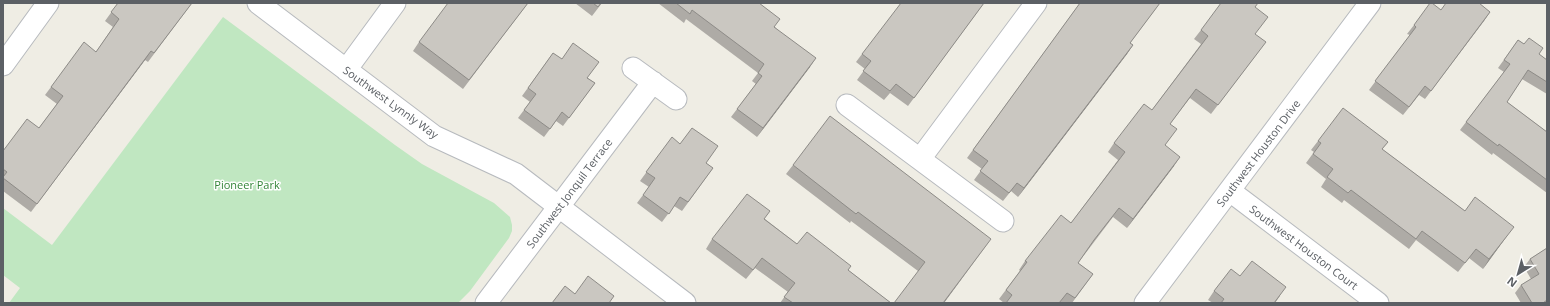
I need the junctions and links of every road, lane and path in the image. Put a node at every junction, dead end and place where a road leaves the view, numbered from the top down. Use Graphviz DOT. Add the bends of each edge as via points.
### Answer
graph roads {
  1 [pos="48,3"];
  2 [pos="258,3"];
  3 [pos="395,3"];
  4 [pos="1036,3"];
  5 [pos="1370,3"];
  6 [pos="3,65"];
  7 [pos="633,68"];
  8 [pos="346,70"];
  9 [pos="653,82"];
  10 [pos="676,99"];
  11 [pos="847,104"];
  12 [pos="920,159"];
  13 [pos="1230,191"];
  14 [pos="559,207"];
  15 [pos="1004,222"];
  16 [pos="486,303"];
  17 [pos="685,303"];
  18 [pos="1145,303"];
  19 [pos="1378,303"];
  1 -- 6 [label="street"];
  2 -- 8 [label="street, Southwest Lynnly Way"];
  3 -- 8 [label="street"];
  4 -- 12 [label="street"];
  5 -- 13 [label="street, Southwest Houston Drive"];
  7 -- 9 [label="street"];
  8 -- 14 [label="street, Southwest Lynnly Way" via="434,136 516,174"];
  9 -- 10 [label="street"];
  9 -- 14 [label="street, Southwest Jonquil Terrace"];
  11 -- 12 [label="street"];
  12 -- 15 [label="street"];
  13 -- 18 [label="street, Southwest Houston Drive"];
  13 -- 19 [label="street, Southwest Houston Court"];
  14 -- 16 [label="street, Southwest Jonquil Terrace"];
  14 -- 17 [label="street, Southwest Lynnly Way"];
}
